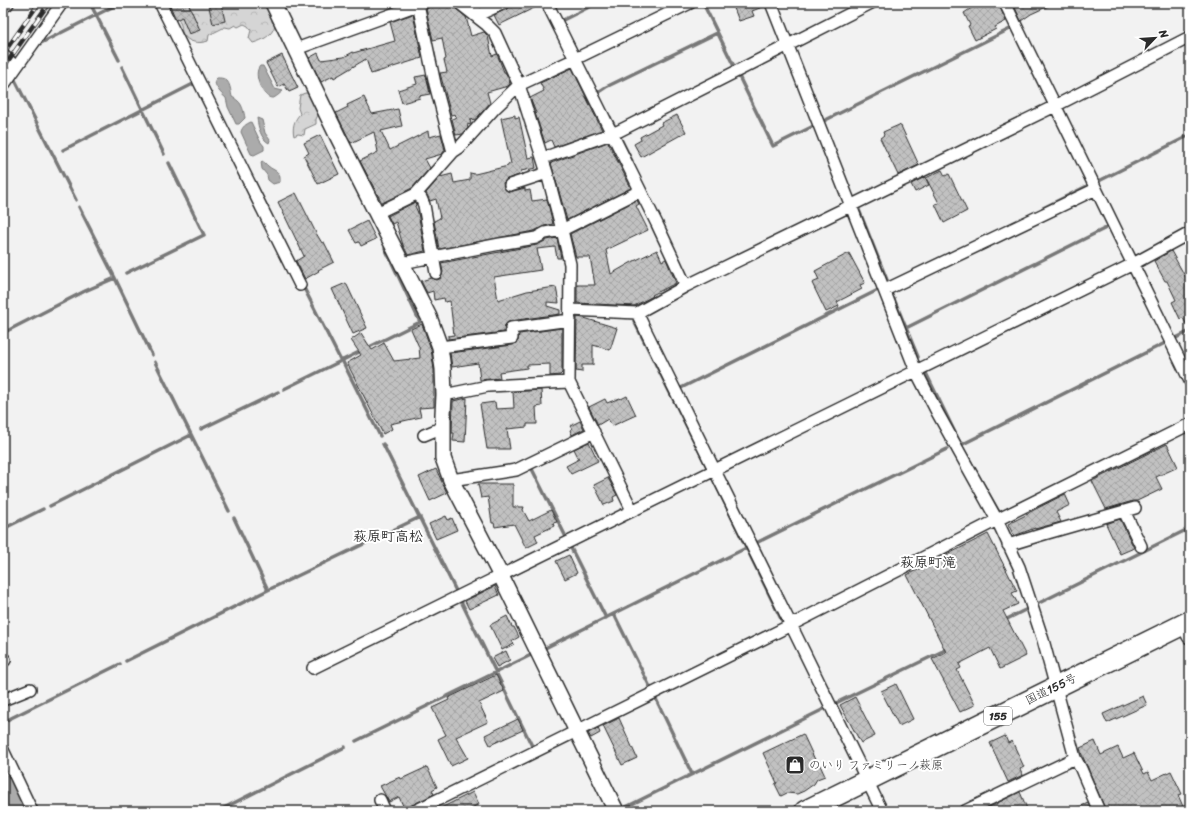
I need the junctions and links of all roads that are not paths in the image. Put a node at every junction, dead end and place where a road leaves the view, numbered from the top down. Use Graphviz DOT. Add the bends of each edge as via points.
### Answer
graph roads {
  1 [pos="6,3"];
  2 [pos="62,3"];
  3 [pos="160,3"];
  4 [pos="273,3"];
  5 [pos="459,3"];
  6 [pos="474,3"];
  7 [pos="504,3"];
  8 [pos="547,3"];
  9 [pos="690,3"];
  10 [pos="771,3"];
  11 [pos="871,3"];
  12 [pos="1005,3"];
  13 [pos="3,4"];
  14 [pos="420,4"];
  15 [pos="476,16"];
  16 [pos="1190,37"];
  17 [pos="787,46"];
  18 [pos="296,49"];
  19 [pos="3,55"];
  20 [pos="575,59"];
  21 [pos="16,67"];
  22 [pos="519,85"];
  23 [pos="3,86"];
  24 [pos="1055,106"];
  25 [pos="612,133"];
  26 [pos="453,152"];
  27 [pos="543,158"];
  28 [pos="547,173"];
  29 [pos="510,185"];
  30 [pos="1096,189"];
  31 [pos="640,191"];
  32 [pos="416,194"];
  33 [pos="851,205"];
  34 [pos="377,213"];
  35 [pos="562,230"];
  36 [pos="1190,233"];
  37 [pos="433,257"];
  38 [pos="402,264"];
  39 [pos="1134,264"];
  40 [pos="436,273"];
  41 [pos="300,285"];
  42 [pos="686,286"];
  43 [pos="885,290"];
  44 [pos="637,314"];
  45 [pos="570,315"];
  46 [pos="440,347"];
  47 [pos="916,371"];
  48 [pos="1190,381"];
  49 [pos="569,382"];
  50 [pos="444,395"];
  51 [pos="1190,424"];
  52 [pos="443,430"];
  53 [pos="594,432"];
  54 [pos="424,435"];
  55 [pos="715,470"];
  56 [pos="451,480"];
  57 [pos="1135,508"];
  58 [pos="632,510"];
  59 [pos="1124,511"];
  60 [pos="997,520"];
  61 [pos="1008,545"];
  62 [pos="1141,546"];
  63 [pos="501,576"];
  64 [pos="792,624"];
  65 [pos="1188,627"];
  66 [pos="313,668"];
  67 [pos="1055,687"];
  68 [pos="30,689"];
  69 [pos="3,700"];
  70 [pos="576,731"];
  71 [pos="3,750"];
  72 [pos="1075,758"];
  73 [pos="867,780"];
  74 [pos="380,800"];
  75 [pos="32,811"];
  76 [pos="385,811"];
  77 [pos="415,811"];
  78 [pos="616,811"];
  79 [pos="805,811"];
  80 [pos="882,811"];
  81 [pos="965,811"];
  82 [pos="1099,811"];
  1 -- 13 [label="street"];
  2 -- 21 [label="street"];
  3 -- 41 [label="street"];
  4 -- 18 [label="street"];
  5 -- 15 [label="street"];
  6 -- 15 [label="street"];
  7 -- 15 [label="street"];
  8 -- 20 [label="street"];
  9 -- 20 [label="street"];
  10 -- 17 [label="street"];
  11 -- 17 [label="street"];
  12 -- 24 [label="street"];
  14 -- 18 [label="street"];
  14 -- 26 [label="street" via="434,84"];
  15 -- 22 [label="street" via="495,33"];
  16 -- 24 [label="street"];
  17 -- 25 [label="street"];
  17 -- 33 [label="street"];
  18 -- 34 [label="street"];
  19 -- 21 [label="street"];
  20 -- 22 [label="street"];
  20 -- 25 [label="street"];
  21 -- 23 [label="street"];
  22 -- 26 [label="street"];
  22 -- 27 [label="street"];
  24 -- 30 [label="street"];
  24 -- 33 [label="street"];
  25 -- 27 [label="street"];
  25 -- 31 [label="street"];
  26 -- 32 [label="street"];
  27 -- 28 [label="street"];
  28 -- 29 [label="street"];
  28 -- 35 [label="street"];
  30 -- 39 [label="street"];
  30 -- 43 [label="street"];
  31 -- 35 [label="street"];
  31 -- 42 [label="street"];
  32 -- 34 [label="street"];
  32 -- 37 [label="street" via="424,205"];
  33 -- 42 [label="street"];
  33 -- 43 [label="street"];
  34 -- 38 [label="street"];
  35 -- 37 [label="street" via="545,233 536,238"];
  35 -- 45 [label="street" via="570,264"];
  36 -- 39 [label="street"];
  37 -- 38 [label="street"];
  37 -- 40 [label="street"];
  38 -- 46 [label="street" via="429,317"];
  39 -- 47 [label="street"];
  39 -- 48 [label="street"];
  42 -- 44 [label="street"];
  43 -- 47 [label="street"];
  44 -- 45 [label="street"];
  44 -- 55 [label="street"];
  45 -- 46 [label="street" via="511,328 512,338"];
  45 -- 49 [label="street"];
  46 -- 50 [label="street"];
  47 -- 55 [label="street"];
  47 -- 60 [label="street"];
  49 -- 50 [label="street" via="488,386"];
  49 -- 53 [label="street"];
  50 -- 52 [label="street"];
  51 -- 60 [label="street"];
  52 -- 54 [label="street"];
  52 -- 56 [label="street" via="443,458"];
  53 -- 56 [label="street" via="516,470"];
  53 -- 58 [label="street"];
  55 -- 58 [label="street"];
  55 -- 64 [label="street"];
  56 -- 63 [label="street"];
  57 -- 59 [label="street"];
  58 -- 63 [label="street"];
  59 -- 61 [label="street"];
  59 -- 62 [label="street"];
  60 -- 61 [label="street"];
  60 -- 64 [label="street"];
  61 -- 67 [label="street" via="1019,567 1043,640"];
  63 -- 66 [label="street"];
  63 -- 70 [label="street"];
  64 -- 70 [label="street"];
  64 -- 73 [label="street"];
  65 -- 67 [label="highway, 国道155号 / 155"];
  67 -- 72 [label="street"];
  67 -- 73 [label="highway, 国道155号 / 155"];
  68 -- 69 [label="street"];
  70 -- 77 [label="street"];
  70 -- 78 [label="street"];
  71 -- 75 [label="street"];
  72 -- 81 [label="street"];
  72 -- 82 [label="street"];
  73 -- 79 [label="highway, 国道155号 / 155"];
  73 -- 80 [label="street"];
  74 -- 76 [label="street"];
}
